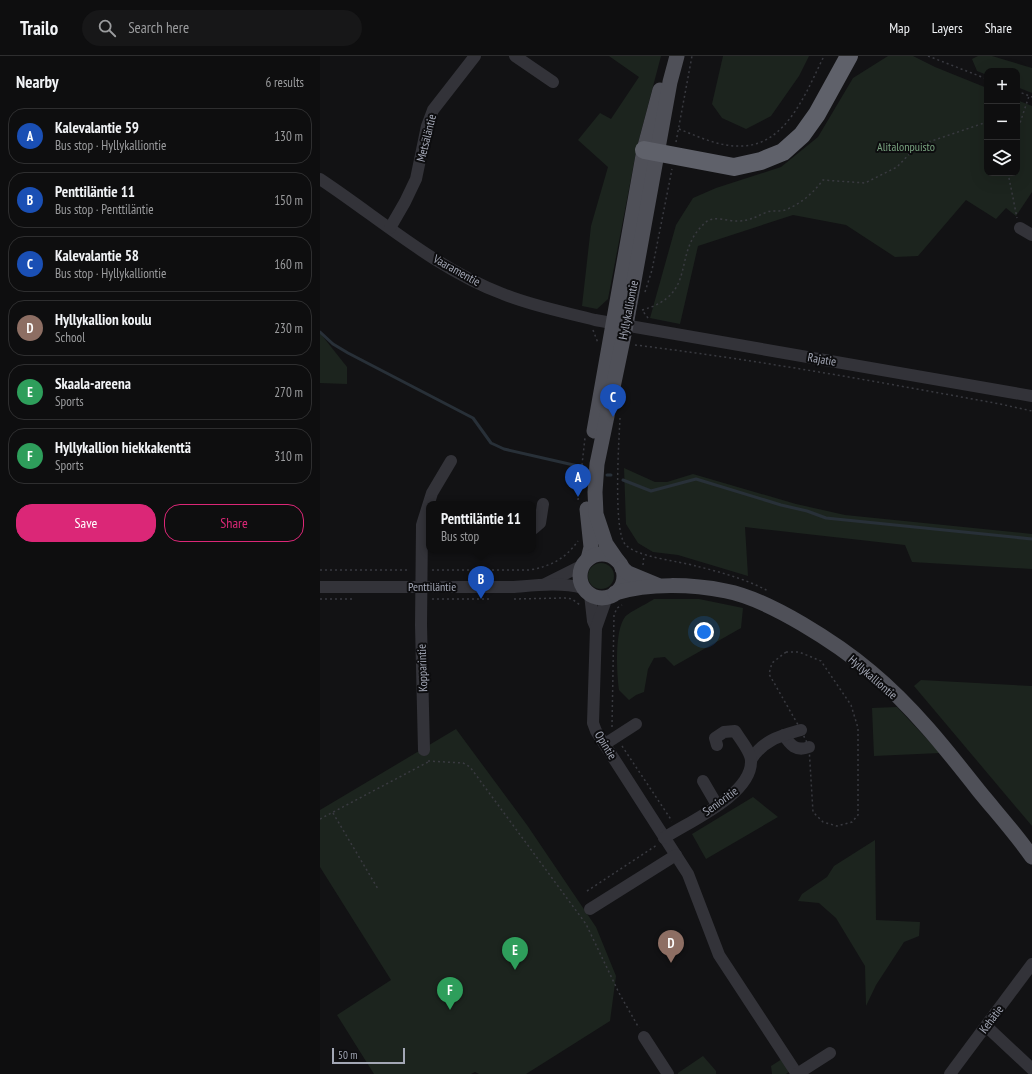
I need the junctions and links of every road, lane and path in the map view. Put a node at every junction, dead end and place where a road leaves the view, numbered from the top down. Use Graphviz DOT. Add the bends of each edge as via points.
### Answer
graph roads {
  1 [pos="475,56"];
  2 [pos="515,56"];
  3 [pos="668,56"];
  4 [pos="677,56"];
  5 [pos="692,56"];
  6 [pos="824,56"];
  7 [pos="928,56"];
  8 [pos="848,57"];
  9 [pos="984,78"];
  10 [pos="553,82"];
  11 [pos="1020,92"];
  12 [pos="1031,97"];
  13 [pos="984,123"];
  14 [pos="1020,124"];
  15 [pos="679,129"];
  16 [pos="677,139"];
  17 [pos="650,151"];
  18 [pos="670,176"];
  19 [pos="1009,176"];
  20 [pos="320,179"];
  21 [pos="390,228"];
  22 [pos="1020,228"];
  23 [pos="1032,235"];
  24 [pos="644,296"];
  25 [pos="643,303"];
  26 [pos="642,310"];
  27 [pos="641,315"];
  28 [pos="619,324"];
  29 [pos="634,349"];
  30 [pos="1032,396"];
  31 [pos="621,411"];
  32 [pos="1032,411"];
  33 [pos="586,431"];
  34 [pos="451,461"];
  35 [pos="429,501"];
  36 [pos="578,502"];
  37 [pos="543,504"];
  38 [pos="426,507"];
  39 [pos="536,526"];
  40 [pos="591,538"];
  41 [pos="425,542"];
  42 [pos="585,562"];
  43 [pos="620,564"];
  44 [pos="320,570"];
  45 [pos="403,570"];
  46 [pos="421,570"];
  47 [pos="640,583"];
  48 [pos="544,585"];
  49 [pos="403,586"];
  50 [pos="421,586"];
  51 [pos="320,587"];
  52 [pos="586,591"];
  53 [pos="611,595"];
  54 [pos="495,599"];
  55 [pos="508,599"];
  56 [pos="421,600"];
  57 [pos="597,614"];
  58 [pos="614,615"];
  59 [pos="636,724"];
  60 [pos="801,730"];
  61 [pos="784,735"];
  62 [pos="616,737"];
  63 [pos="605,744"];
  64 [pos="717,745"];
  65 [pos="809,747"];
  66 [pos="426,756"];
  67 [pos="751,760"];
  68 [pos="703,781"];
  69 [pos="717,805"];
  70 [pos="332,813"];
  71 [pos="320,819"];
  72 [pos="677,829"];
  73 [pos="664,838"];
  74 [pos="1030,849"];
  75 [pos="676,855"];
  76 [pos="378,888"];
  77 [pos="587,890"];
  78 [pos="590,909"];
  79 [pos="1032,964"];
  80 [pos="986,1026"];
  81 [pos="644,1037"];
  82 [pos="830,1053"];
  83 [pos="1032,1069"];
  84 [pos="668,1074"];
  85 [pos="797,1074"];
  86 [pos="950,1074"];
  1 -- 21 [label="street, Metsäläntie" via="433,110 416,179"];
  2 -- 10 [label="street"];
  3 -- 17 [label="main road, Hyllykalliontie"];
  4 -- 17 [label="main road, Hyllykalliontie"];
  5 -- 15 [label="path"];
  6 -- 15 [label="path" via="791,116 779,131 763,142 742,146 728,145 703,139"];
  7 -- 9 [label="path"];
  8 -- 17 [label="highway" via="802,135 782,152 761,161 734,167"];
  11 -- 12 [label="path"];
  12 -- 14 [label="path"];
  13 -- 26 [label="path" via="918,146 897,167 865,183 823,180 815,191 784,210 768,212 753,220 707,221 696,232 685,253 681,280 676,290 659,304"];
  15 -- 16 [label="path"];
  17 -- 28 [label="main road, Hyllykalliontie"];
  18 -- 24 [label="path" via="652,270"];
  19 -- 22 [label="path"];
  20 -- 21 [label="street, Vaaramentie"];
  21 -- 28 [label="street, Vaaramentie" via="470,279 503,294 559,311"];
  22 -- 23 [label="street"];
  25 -- 26 [label="path"];
  26 -- 27 [label="path"];
  28 -- 30 [label="street, Rajatie"];
  28 -- 40 [label="main road, Hyllykalliontie" via="596,416 586,496"];
  28 -- 43 [label="main road, Hyllykalliontie" via="595,492 596,514 603,536 610,552"];
  29 -- 32 [label="path" via="635,344 706,354 936,392"];
  31 -- 47 [label="path" via="618,462 620,534 624,544 632,551 644,555"];
  33 -- 36 [label="path"];
  34 -- 35 [label="street, Kopparintie"];
  37 -- 39 [label="street" via="540,523"];
  38 -- 41 [label="street, Kopparintie" via="422,526"];
  40 -- 42 [label="main road, Hyllykalliontie" via="591,547"];
  40 -- 46 [label="path" via="579,540 561,560 530,570"];
  41 -- 46 [label="street, Kopparintie"];
  42 -- 43 [label="main road" via="603,554"];
  42 -- 48 [label="street, Penttiläntie"];
  42 -- 52 [label="main road" via="580,572 580,580"];
  43 -- 47 [label="main road, Hyllykalliontie"];
  43 -- 53 [label="main road" via="623,577 621,586"];
  44 -- 45 [label="path"];
  45 -- 46 [label="path"];
  45 -- 49 [label="path"];
  46 -- 50 [label="street, Kopparintie"];
  47 -- 53 [label="main road"];
  47 -- 58 [label="path" via="632,599 617,608"];
  47 -- 74 [label="main road, Hyllykalliontie" via="727,591 763,604 838,647 899,698"];
  48 -- 50 [label="street, Penttiläntie"];
  48 -- 52 [label="street, Penttiläntie" via="574,585"];
  49 -- 50 [label="street, Penttiläntie"];
  49 -- 51 [label="street, Penttiläntie"];
  50 -- 56 [label="street, Kopparintie"];
  52 -- 53 [label="main road" via="598,598"];
  52 -- 57 [label="street"];
  53 -- 57 [label="street, Opintie"];
  54 -- 56 [label="path"];
  55 -- 57 [label="path" via="572,599 587,613"];
  56 -- 66 [label="street, Kopparintie"];
  57 -- 58 [label="path"];
  57 -- 63 [label="street, Opintie" via="594,723"];
  58 -- 62 [label="path" via="612,730"];
  59 -- 62 [label="street"];
  60 -- 61 [label="street"];
  60 -- 65 [label="path"];
  60 -- 65 [label="path" via="768,674 772,663 786,652 800,652 821,661 851,705 858,728 859,797 858,815 852,822 837,826 823,822 813,812"];
  61 -- 65 [label="street" via="788,743 795,748"];
  61 -- 67 [label="street" via="757,749"];
  62 -- 63 [label="street"];
  62 -- 72 [label="path"];
  63 -- 73 [label="street, Opintie"];
  64 -- 67 [label="street" via="715,738 724,732 735,732"];
  66 -- 70 [label="path"];
  66 -- 81 [label="path" via="463,763 474,773 586,924 619,993"];
  67 -- 69 [label="street, Senioritie" via="749,775 737,791"];
  68 -- 69 [label="street"];
  69 -- 72 [label="street, Senioritie"];
  70 -- 71 [label="path"];
  70 -- 76 [label="path"];
  72 -- 73 [label="street, Senioritie"];
  73 -- 75 [label="street, Opintie"];
  73 -- 77 [label="path" via="656,846"];
  75 -- 78 [label="street"];
  75 -- 85 [label="street, Opintie" via="688,874 719,955"];
  79 -- 80 [label="street, Kehätie"];
  80 -- 83 [label="street"];
  80 -- 86 [label="street, Kehätie"];
  81 -- 84 [label="street"];
  82 -- 85 [label="street"];
}
